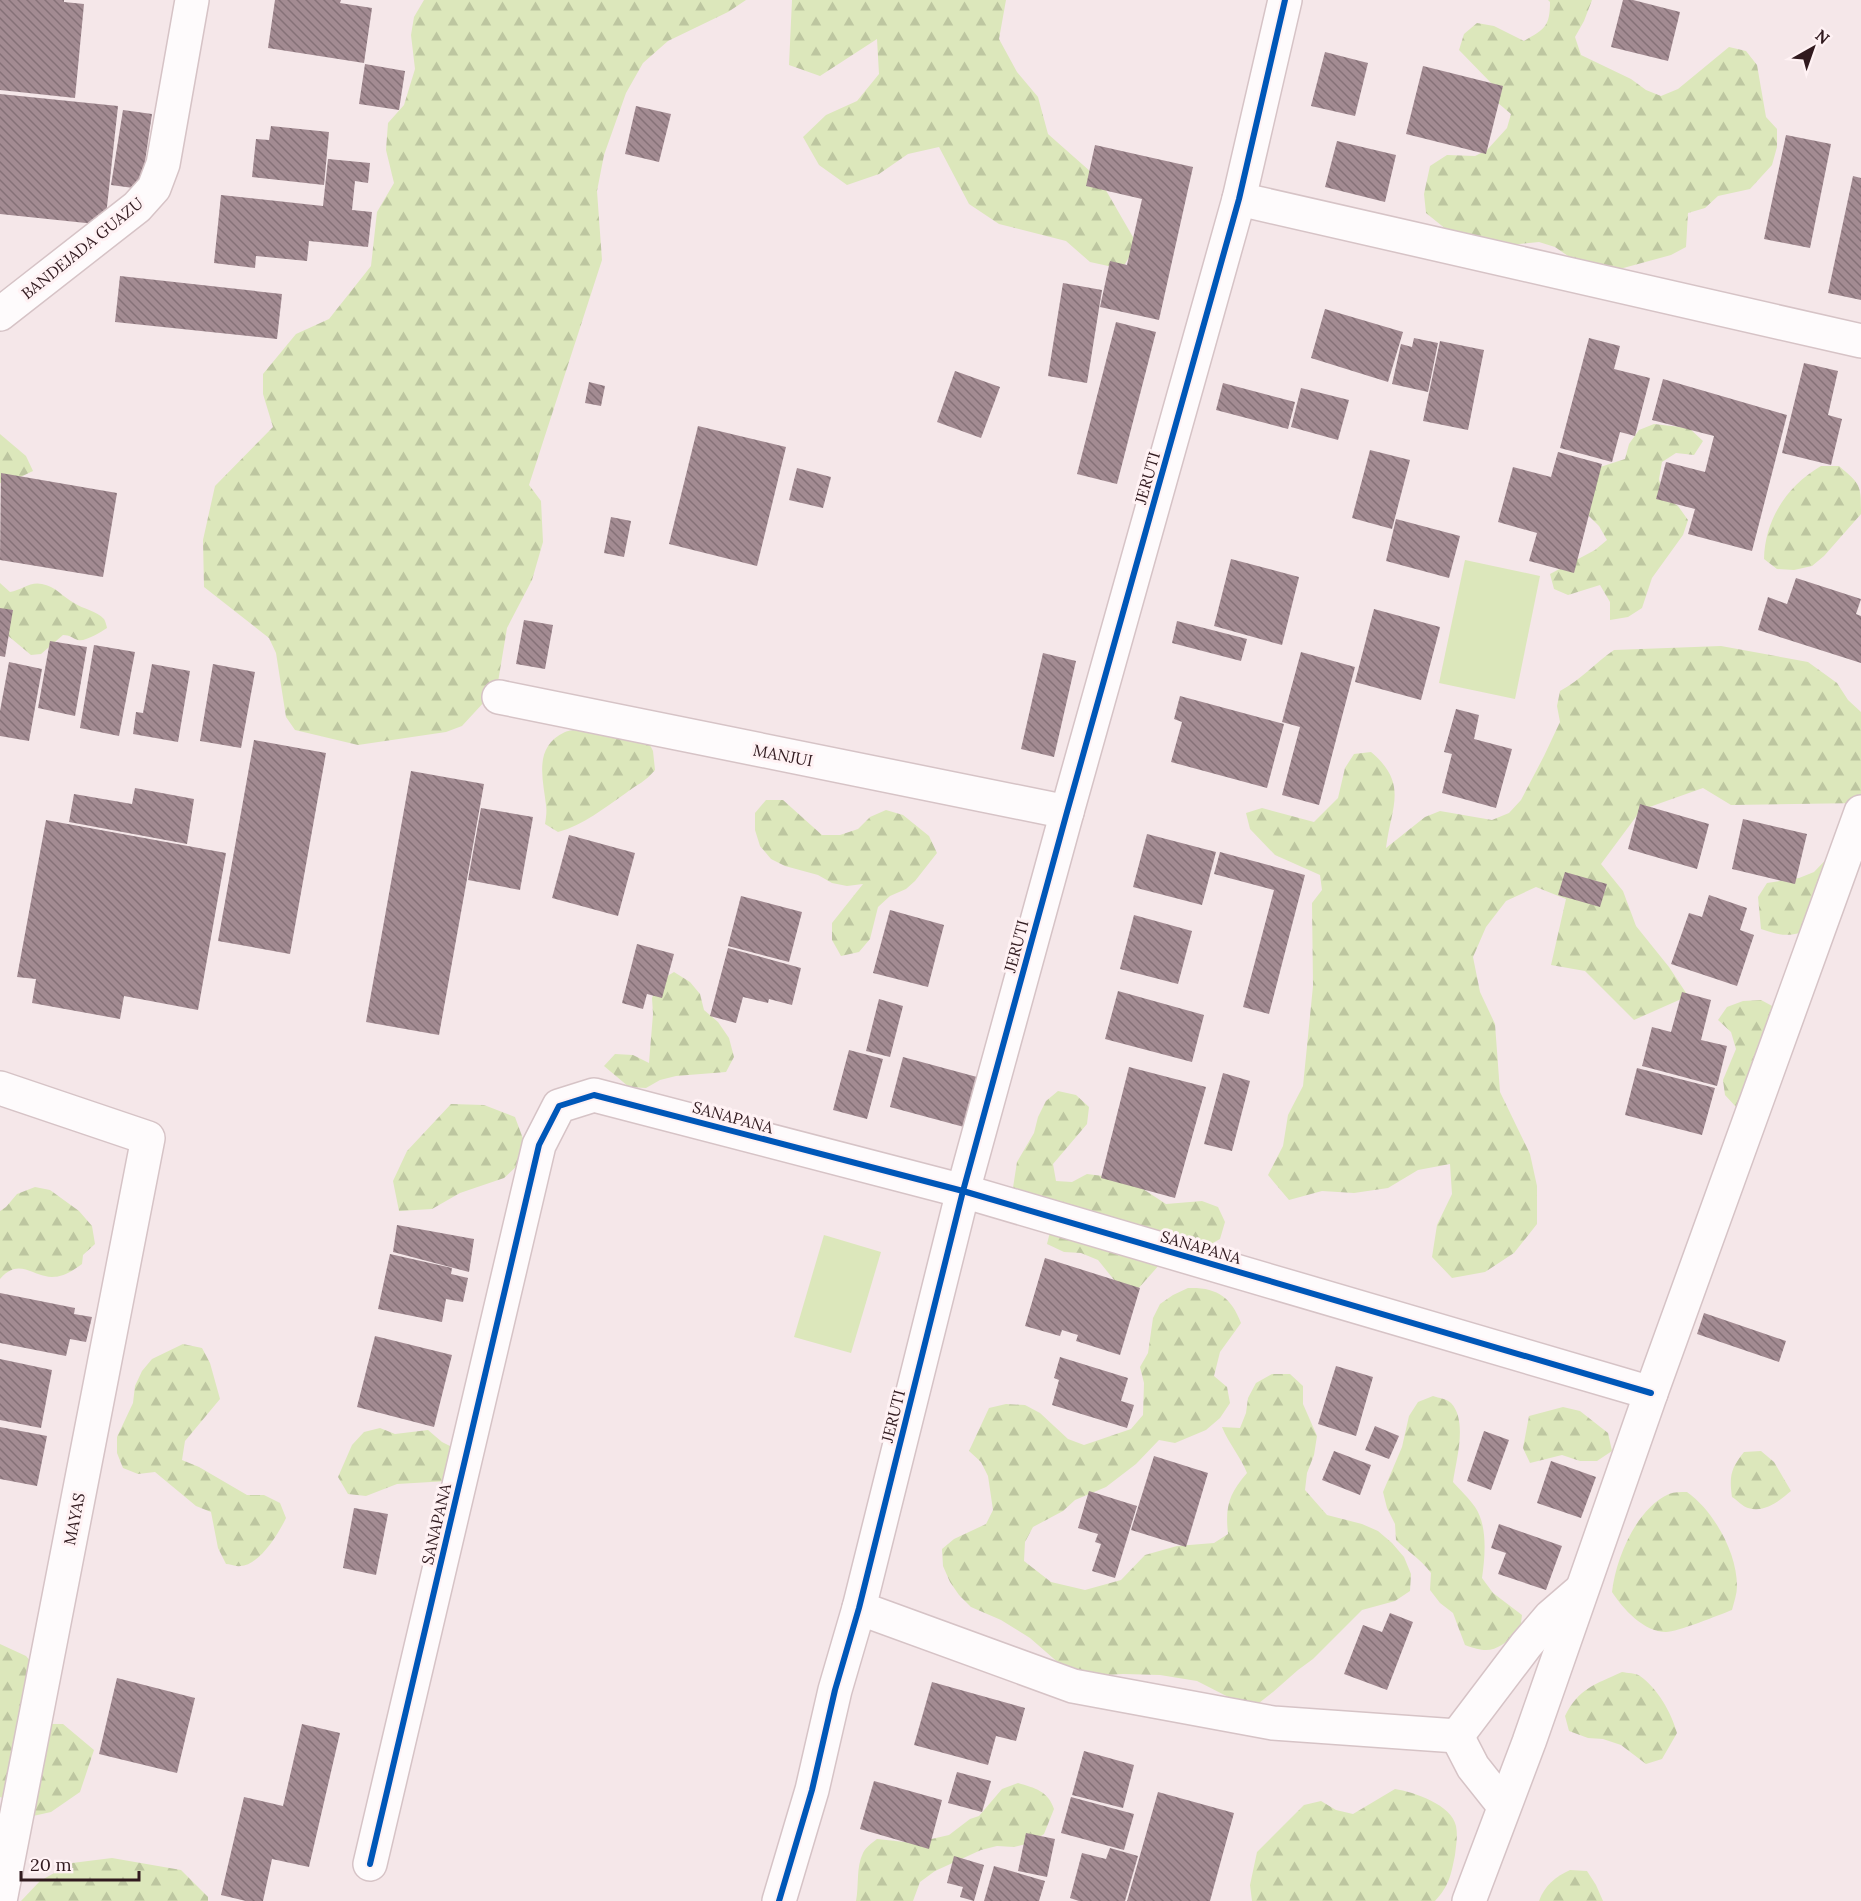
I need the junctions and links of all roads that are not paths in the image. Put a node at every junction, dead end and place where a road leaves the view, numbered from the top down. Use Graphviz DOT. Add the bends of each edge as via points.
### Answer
graph roads {
  1 [pos="192,0"];
  2 [pos="1285,0"];
  3 [pos="1239,199"];
  4 [pos="0,314"];
  5 [pos="1861,341"];
  6 [pos="499,698"];
  7 [pos="1067,812"];
  8 [pos="1861,812"];
  9 [pos="0,1088"];
  10 [pos="963,1191"];
  11 [pos="1651,1393"];
  12 [pos="1582,1589"];
  13 [pos="859,1608"];
  14 [pos="1457,1736"];
  15 [pos="1504,1806"];
  16 [pos="370,1864"];
  17 [pos="1,1893"];
  18 [pos="779,1901"];
  19 [pos="1468,1901"];
  1 -- 4 [label="street, BANDEJADA GUAZU" via="163,164 154,188 137,207"];
  2 -- 3 [label="street, JERUTI"];
  3 -- 5 [label="street"];
  3 -- 7 [label="street, JERUTI"];
  6 -- 7 [label="street, MANJUI"];
  7 -- 10 [label="street, JERUTI"];
  8 -- 11 [label="street"];
  9 -- 17 [label="street, MAYAS" via="148,1138"];
  10 -- 11 [label="street, SANAPANA"];
  10 -- 13 [label="street, JERUTI"];
  10 -- 16 [label="street, SANAPANA" via="594,1095 560,1106 539,1145"];
  11 -- 12 [label="street"];
  12 -- 14 [label="street" via="1526,1645"];
  12 -- 15 [label="street"];
  13 -- 14 [label="street" via="1073,1686 1273,1723"];
  13 -- 18 [label="street, JERUTI"];
  14 -- 15 [label="street" via="1473,1767"];
  15 -- 19 [label="street"];
}
